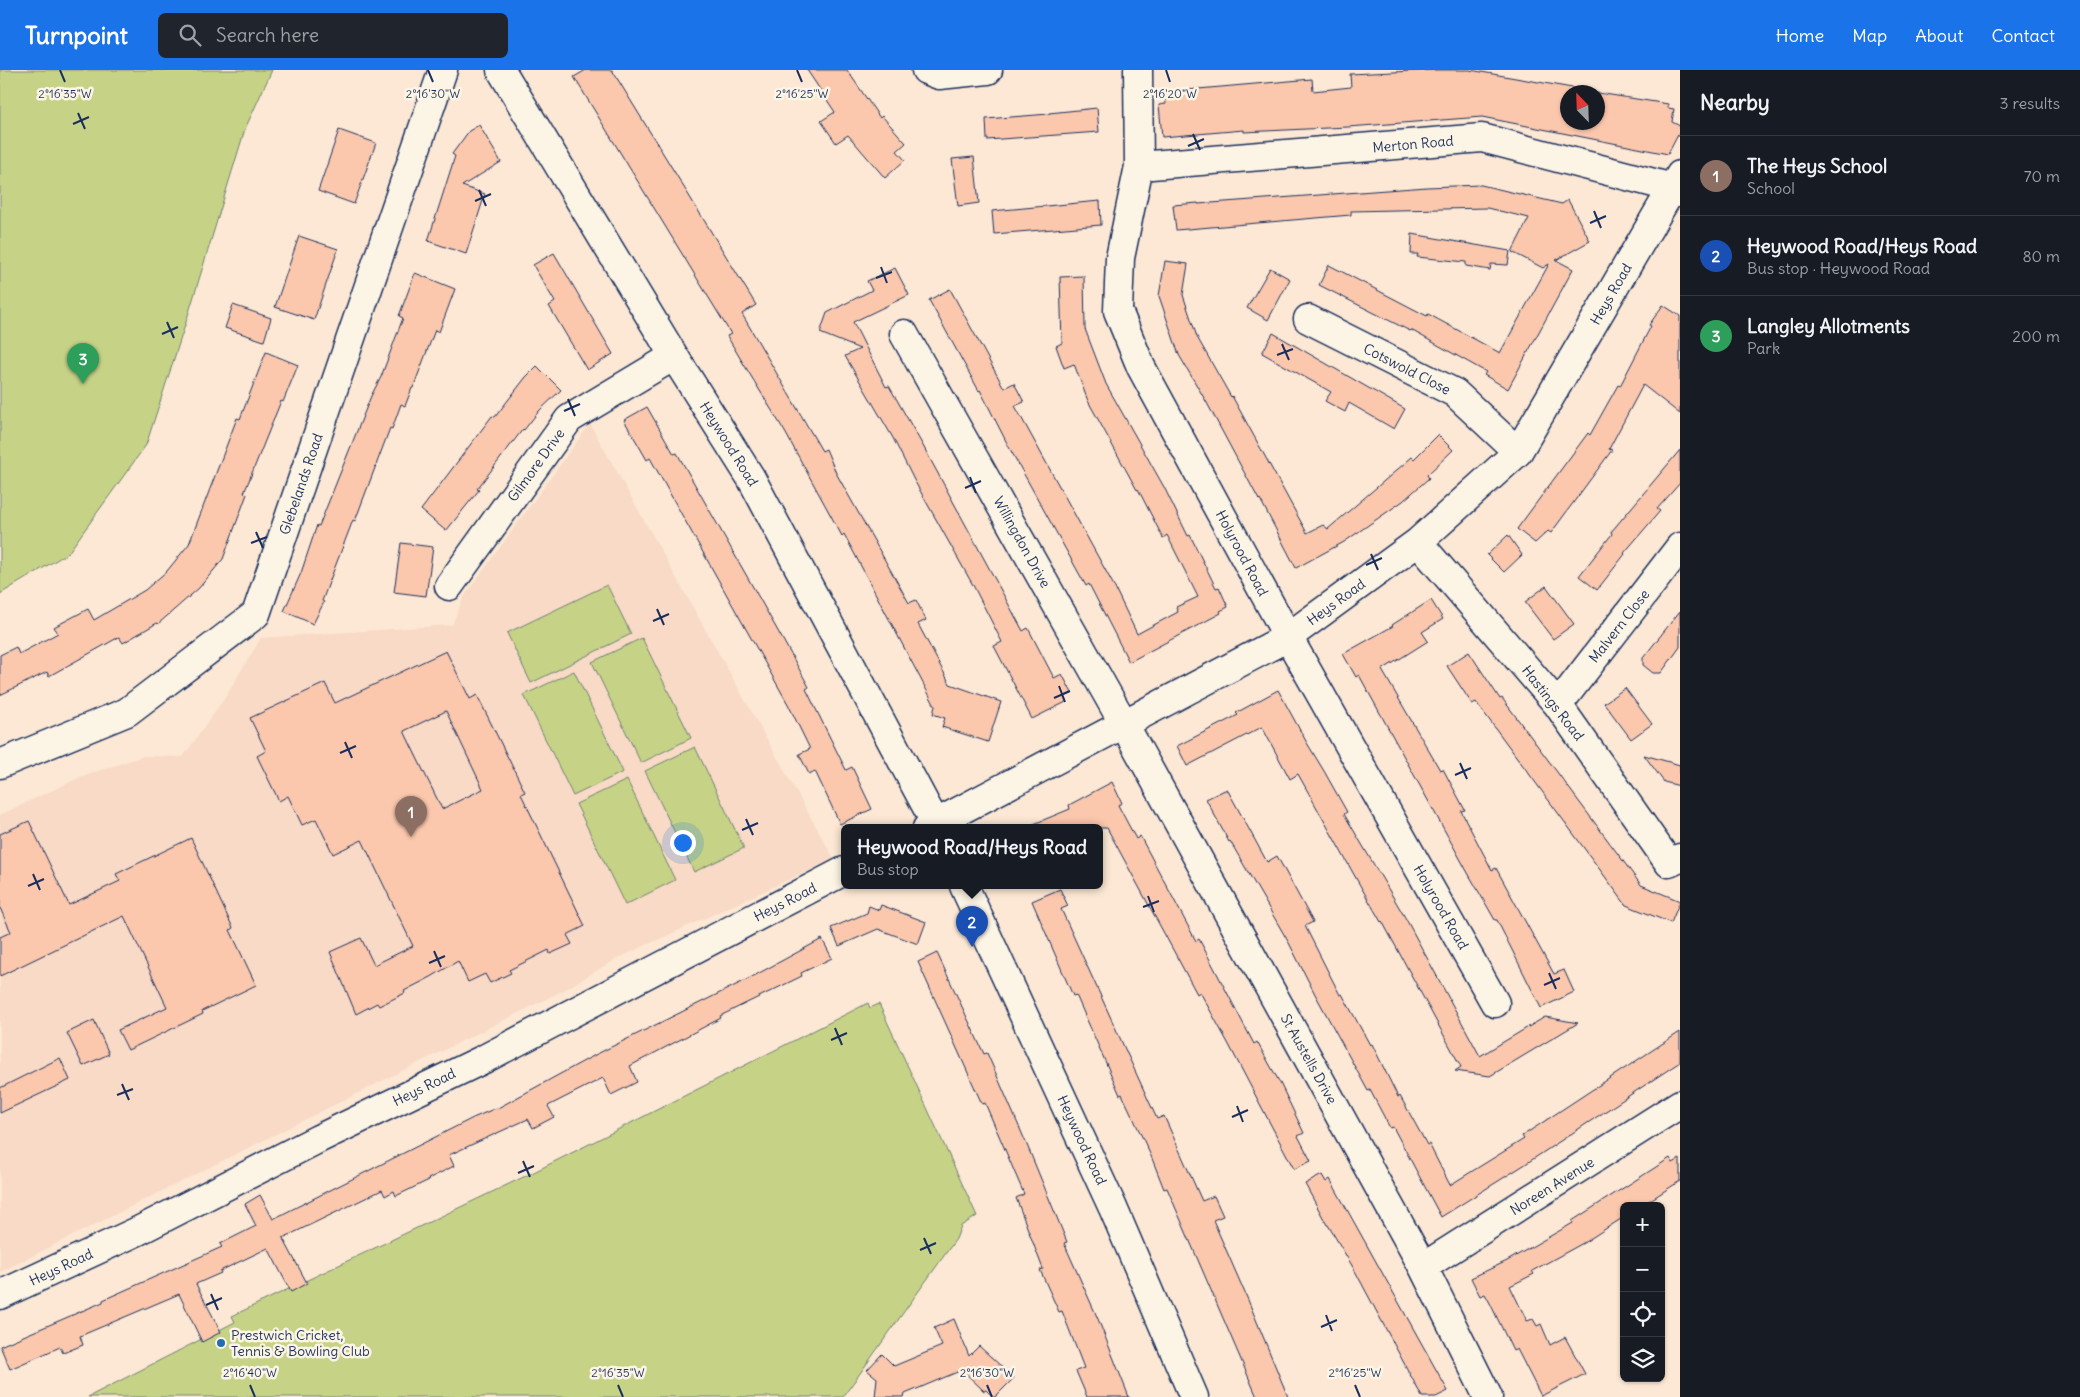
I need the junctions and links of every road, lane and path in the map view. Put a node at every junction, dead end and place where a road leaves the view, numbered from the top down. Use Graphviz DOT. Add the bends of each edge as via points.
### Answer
graph roads {
  1 [pos="443,70"];
  2 [pos="501,70"];
  3 [pos="926,70"];
  4 [pos="988,70"];
  5 [pos="1138,70"];
  6 [pos="1139,166"];
  7 [pos="1678,186"];
  8 [pos="1308,319"];
  9 [pos="904,334"];
  10 [pos="674,356"];
  11 [pos="1518,452"];
  12 [pos="1418,542"];
  13 [pos="1680,547"];
  14 [pos="448,586"];
  15 [pos="1288,637"];
  16 [pos="1558,705"];
  17 [pos="1124,724"];
  18 [pos="0,764"];
  19 [pos="932,824"];
  20 [pos="940,824"];
  21 [pos="1680,858"];
  22 [pos="841,873"];
  23 [pos="965,889"];
  24 [pos="1495,1003"];
  25 [pos="1680,1104"];
  26 [pos="1423,1267"];
  27 [pos="0,1295"];
  28 [pos="1194,1397"];
  29 [pos="1488,1397"];
  1 -- 18 [label="street, Glebelands Road" via="256,614 127,712"];
  2 -- 10 [label="street, Heywood Road"];
  3 -- 4 [label="street" via="939,75"];
  5 -- 6 [label="street, Holyrood Road"];
  6 -- 7 [label="street, Merton Road" via="1482,138"];
  6 -- 15 [label="street, Holyrood Road" via="1120,258 1118,311 1141,367"];
  7 -- 11 [label="street, Heys Road"];
  8 -- 11 [label="street, Cotswold Close" via="1455,393"];
  9 -- 17 [label="street, Willingdon Drive"];
  10 -- 14 [label="street, Gilmore Drive" via="569,419"];
  10 -- 19 [label="street, Heywood Road" via="751,478"];
  11 -- 12 [label="street, Heys Road"];
  12 -- 15 [label="street, Heys Road"];
  12 -- 16 [label="street, Hastings Road"];
  13 -- 16 [label="street, Malvern Close"];
  15 -- 17 [label="street, Heys Road"];
  15 -- 24 [label="street, Holyrood Road"];
  16 -- 21 [label="street, Hastings Road" via="1668,863"];
  17 -- 20 [label="street, Heys Road"];
  17 -- 26 [label="street, St Austells Drive"];
  22 -- 27 [label="street, Heys Road" via="484,1059 318,1138 138,1231"];
  23 -- 28 [label="street, Heywood Road" via="1113,1208"];
  25 -- 26 [label="street, Noreen Avenue"];
  26 -- 29 [label="street, St Austells Drive"];
}
